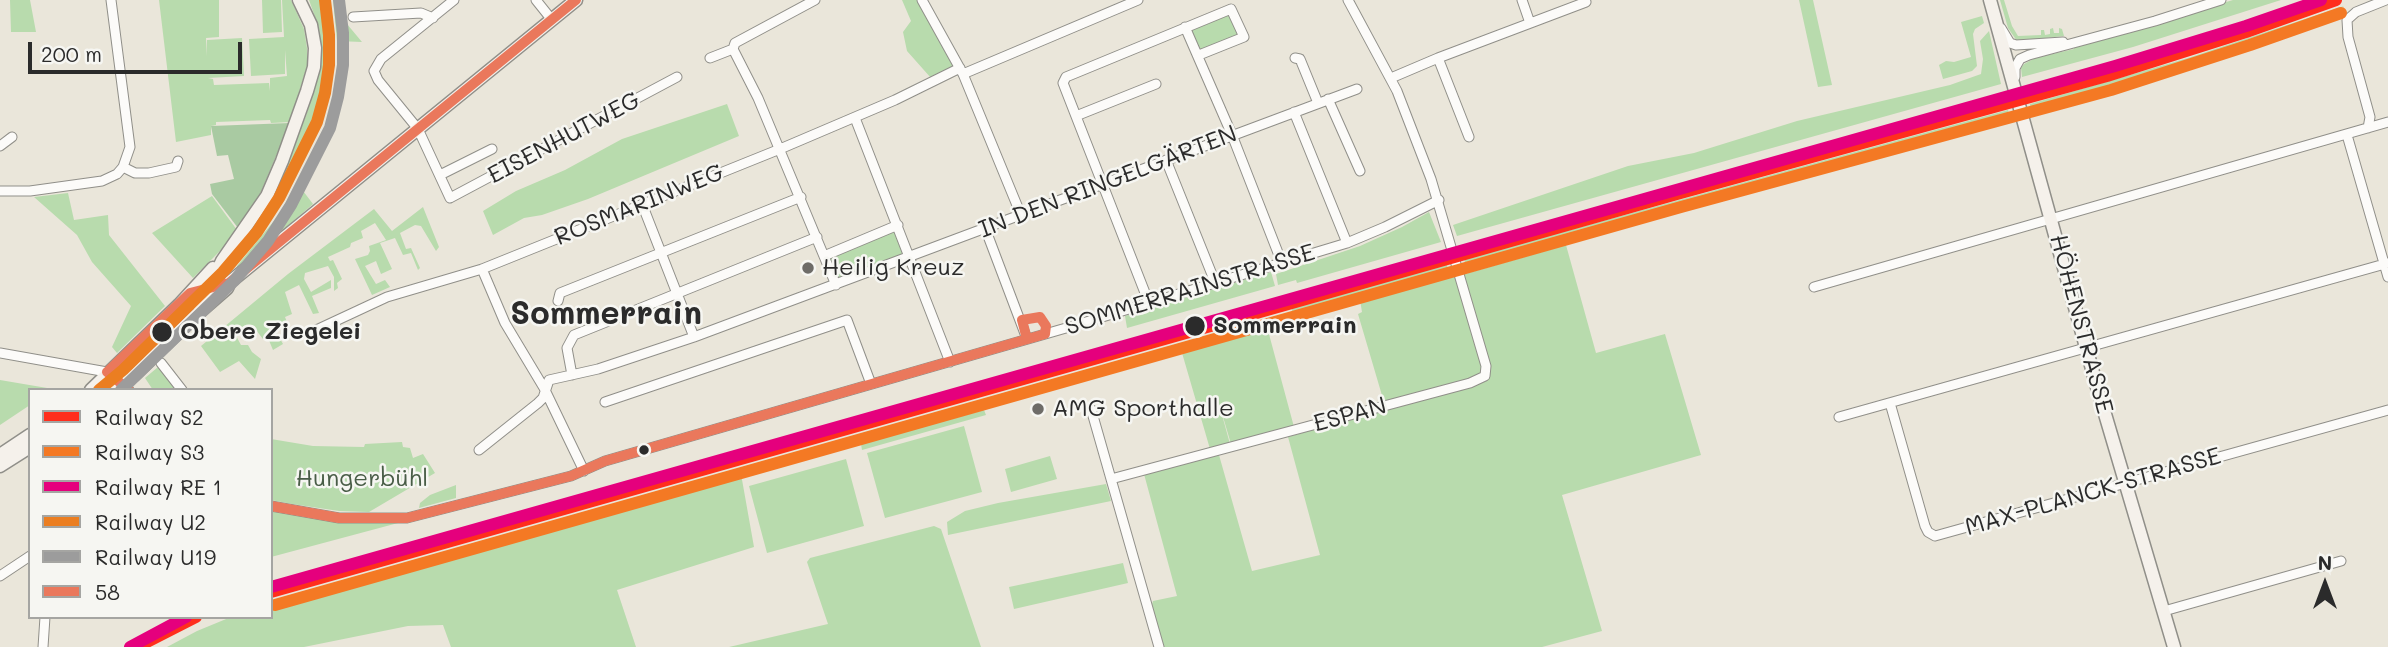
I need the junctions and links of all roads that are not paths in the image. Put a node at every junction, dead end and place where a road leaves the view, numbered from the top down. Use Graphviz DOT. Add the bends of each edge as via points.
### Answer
graph roads {
  1 [pos="111,0"];
  2 [pos="299,0"];
  3 [pos="454,0"];
  4 [pos="536,0"];
  5 [pos="576,0"];
  6 [pos="815,0"];
  7 [pos="922,0"];
  8 [pos="1138,0"];
  9 [pos="1348,0"];
  10 [pos="1522,0"];
  11 [pos="2221,0"];
  12 [pos="2386,0"];
  13 [pos="1586,2"];
  14 [pos="1991,3"];
  15 [pos="353,17"];
  16 [pos="433,18"];
  17 [pos="552,20"];
  18 [pos="1530,23"];
  19 [pos="1185,27"];
  20 [pos="2099,36"];
  21 [pos="2065,42"];
  22 [pos="733,49"];
  23 [pos="1199,55"];
  24 [pos="710,58"];
  25 [pos="1295,58"];
  26 [pos="1438,58"];
  27 [pos="2013,64"];
  28 [pos="961,71"];
  29 [pos="677,77"];
  30 [pos="1391,78"];
  31 [pos="1156,84"];
  32 [pos="1357,89"];
  33 [pos="1323,101"];
  34 [pos="1294,112"];
  35 [pos="1076,116"];
  36 [pos="855,118"];
  37 [pos="2388,122"];
  38 [pos="2368,128"];
  39 [pos="418,129"];
  40 [pos="1232,135"];
  41 [pos="2347,135"];
  42 [pos="1469,136"];
  43 [pos="12,137"];
  44 [pos="0,146"];
  45 [pos="492,149"];
  46 [pos="780,149"];
  47 [pos="1166,160"];
  48 [pos="178,161"];
  49 [pos="123,167"];
  50 [pos="1360,171"];
  51 [pos="440,175"];
  52 [pos="1104,184"];
  53 [pos="0,191"];
  54 [pos="801,197"];
  55 [pos="1439,200"];
  56 [pos="642,204"];
  57 [pos="1021,215"];
  58 [pos="2052,219"];
  59 [pos="898,225"];
  60 [pos="985,228"];
  61 [pos="817,237"];
  62 [pos="1347,243"];
  63 [pos="660,252"];
  64 [pos="824,256"];
  65 [pos="908,256"];
  66 [pos="222,261"];
  67 [pos="1282,263"];
  68 [pos="2386,264"];
  69 [pos="482,269"];
  70 [pos="2388,277"];
  71 [pos="1215,282"];
  72 [pos="229,283"];
  73 [pos="836,285"];
  74 [pos="1814,287"];
  75 [pos="208,289"];
  76 [pos="190,293"];
  77 [pos="676,294"];
  78 [pos="558,301"];
  79 [pos="1149,303"];
  80 [pos="196,315"];
  81 [pos="314,331"];
  82 [pos="694,337"];
  83 [pos="1027,339"];
  84 [pos="2087,347"];
  85 [pos="0,353"];
  86 [pos="950,362"];
  87 [pos="161,363"];
  88 [pos="107,372"];
  89 [pos="572,375"];
  90 [pos="871,384"];
  91 [pos="121,387"];
  92 [pos="94,388"];
  93 [pos="180,388"];
  94 [pos="544,388"];
  95 [pos="605,402"];
  96 [pos="1890,403"];
  97 [pos="1091,409"];
  98 [pos="2388,410"];
  99 [pos="1839,417"];
  100 [pos="28,436"];
  101 [pos="28,448"];
  102 [pos="479,450"];
  103 [pos="0,455"];
  104 [pos="0,466"];
  105 [pos="584,471"];
  106 [pos="1111,479"];
  107 [pos="2126,482"];
  108 [pos="273,506"];
  109 [pos="28,557"];
  110 [pos="2341,561"];
  111 [pos="0,576"];
  112 [pos="2164,611"];
  113 [pos="45,619"];
  114 [pos="43,647"];
  115 [pos="1159,647"];
  116 [pos="2174,647"];
  1 -- 49 [label="street" via="130,147"];
  2 -- 66 [label="main road" via="315,48 307,91 267,196"];
  3 -- 16 [label="street"];
  4 -- 17 [label="street"];
  5 -- 17 [label="main road"];
  6 -- 22 [label="street" via="735,43"];
  7 -- 28 [label="street"];
  8 -- 28 [label="street, ROSMARINWEG"];
  9 -- 30 [label="street"];
  10 -- 18 [label="street"];
  11 -- 20 [label="street"];
  12 -- 38 [label="street" via="2347,20 2370,117"];
  13 -- 18 [label="street"];
  14 -- 21 [label="street" via="2010,43"];
  14 -- 27 [label="main road, HÖHENSTRASSE"];
  15 -- 16 [label="street" via="421,13"];
  16 -- 39 [label="street" via="381,60 374,71"];
  17 -- 39 [label="main road"];
  18 -- 26 [label="street"];
  19 -- 23 [label="street"];
  19 -- 23 [label="street" via="1231,9 1244,37"];
  19 -- 35 [label="street" via="1066,76 1063,83"];
  20 -- 21 [label="street"];
  20 -- 27 [label="street"];
  21 -- 27 [label="street" via="2009,52"];
  22 -- 24 [label="street"];
  22 -- 46 [label="street"];
  23 -- 40 [label="street"];
  25 -- 33 [label="street" via="1300,59"];
  26 -- 30 [label="street"];
  26 -- 42 [label="street"];
  27 -- 58 [label="main road, HÖHENSTRASSE" via="2015,92"];
  28 -- 36 [label="street, ROSMARINWEG"];
  28 -- 57 [label="street"];
  29 -- 51 [label="street, EISENHUTWEG" via="450,198"];
  30 -- 55 [label="street"];
  31 -- 35 [label="street"];
  32 -- 33 [label="street, IN DEN RINGELGÄRTEN"];
  33 -- 34 [label="street, IN DEN RINGELGÄRTEN"];
  33 -- 50 [label="street"];
  34 -- 40 [label="street, IN DEN RINGELGÄRTEN"];
  34 -- 62 [label="street"];
  35 -- 52 [label="street"];
  36 -- 46 [label="street, ROSMARINWEG"];
  36 -- 59 [label="street"];
  37 -- 38 [label="street"];
  38 -- 41 [label="street"];
  39 -- 51 [label="street"];
  39 -- 72 [label="main road"];
  40 -- 47 [label="street, IN DEN RINGELGÄRTEN"];
  40 -- 67 [label="street"];
  41 -- 58 [label="street"];
  41 -- 68 [label="street"];
  43 -- 44 [label="street"];
  45 -- 51 [label="street"];
  46 -- 54 [label="street"];
  46 -- 56 [label="street, ROSMARINWEG"];
  47 -- 52 [label="street, IN DEN RINGELGÄRTEN"];
  47 -- 71 [label="street"];
  48 -- 49 [label="street" via="176,167 149,173"];
  49 -- 53 [label="street" via="102,181"];
  52 -- 57 [label="street, IN DEN RINGELGÄRTEN"];
  52 -- 79 [label="street"];
  54 -- 61 [label="street"];
  54 -- 63 [label="street"];
  55 -- 62 [label="street, SOMMERRAINSTRASSE"];
  55 -- 106 [label="street, ESPAN" via="1486,366 1483,379"];
  56 -- 63 [label="street"];
  56 -- 69 [label="street, ROSMARINWEG"];
  57 -- 60 [label="street, IN DEN RINGELGÄRTEN"];
  58 -- 74 [label="street"];
  58 -- 84 [label="main road, HÖHENSTRASSE"];
  59 -- 64 [label="street"];
  59 -- 65 [label="street"];
  60 -- 65 [label="street, IN DEN RINGELGÄRTEN"];
  60 -- 83 [label="street"];
  61 -- 64 [label="street"];
  61 -- 77 [label="street"];
  62 -- 67 [label="street, SOMMERRAINSTRASSE"];
  63 -- 77 [label="street"];
  63 -- 78 [label="street" via="560,293"];
  64 -- 73 [label="street"];
  65 -- 73 [label="street, IN DEN RINGELGÄRTEN"];
  65 -- 86 [label="street"];
  66 -- 75 [label="main road"];
  66 -- 76 [label="main road"];
  67 -- 71 [label="street, SOMMERRAINSTRASSE"];
  68 -- 70 [label="street"];
  68 -- 84 [label="street"];
  69 -- 81 [label="street, ROSMARINWEG" via="387,297"];
  69 -- 94 [label="street" via="505,324"];
  71 -- 79 [label="street, SOMMERRAINSTRASSE"];
  72 -- 75 [label="main road"];
  72 -- 80 [label="main road"];
  73 -- 82 [label="street, IN DEN RINGELGÄRTEN"];
  75 -- 76 [label="main road"];
  75 -- 80 [label="main road"];
  76 -- 88 [label="main road"];
  77 -- 82 [label="street"];
  77 -- 89 [label="street" via="573,335 567,348"];
  79 -- 83 [label="street, SOMMERRAINSTRASSE"];
  80 -- 91 [label="main road"];
  82 -- 89 [label="street, IN DEN RINGELGÄRTEN"];
  83 -- 86 [label="street, SOMMERRAINSTRASSE"];
  84 -- 96 [label="street"];
  84 -- 107 [label="main road, HÖHENSTRASSE"];
  85 -- 88 [label="street"];
  86 -- 90 [label="street, SOMMERRAINSTRASSE"];
  87 -- 93 [label="street"];
  88 -- 91 [label="street"];
  88 -- 92 [label="main road"];
  89 -- 94 [label="street, IN DEN RINGELGÄRTEN" via="549,380"];
  90 -- 95 [label="street" via="847,320"];
  90 -- 105 [label="street, SOMMERRAINSTRASSE"];
  94 -- 102 [label="street, IN DEN RINGELGÄRTEN" via="538,403"];
  94 -- 105 [label="street"];
  96 -- 99 [label="street"];
  96 -- 107 [label="street, MAX-PLANCK-STRASSE" via="1924,526 1935,536"];
  97 -- 106 [label="street"];
  98 -- 107 [label="street, MAX-PLANCK-STRASSE"];
  100 -- 103 [label="main road"];
  101 -- 104 [label="main road"];
  105 -- 108 [label="street, SOMMERRAINSTRASSE" via="407,518 338,518"];
  106 -- 115 [label="street"];
  107 -- 112 [label="main road, HÖHENSTRASSE"];
  109 -- 111 [label="street"];
  110 -- 112 [label="street"];
  112 -- 116 [label="main road, HÖHENSTRASSE"];
  113 -- 114 [label="street"];
}
